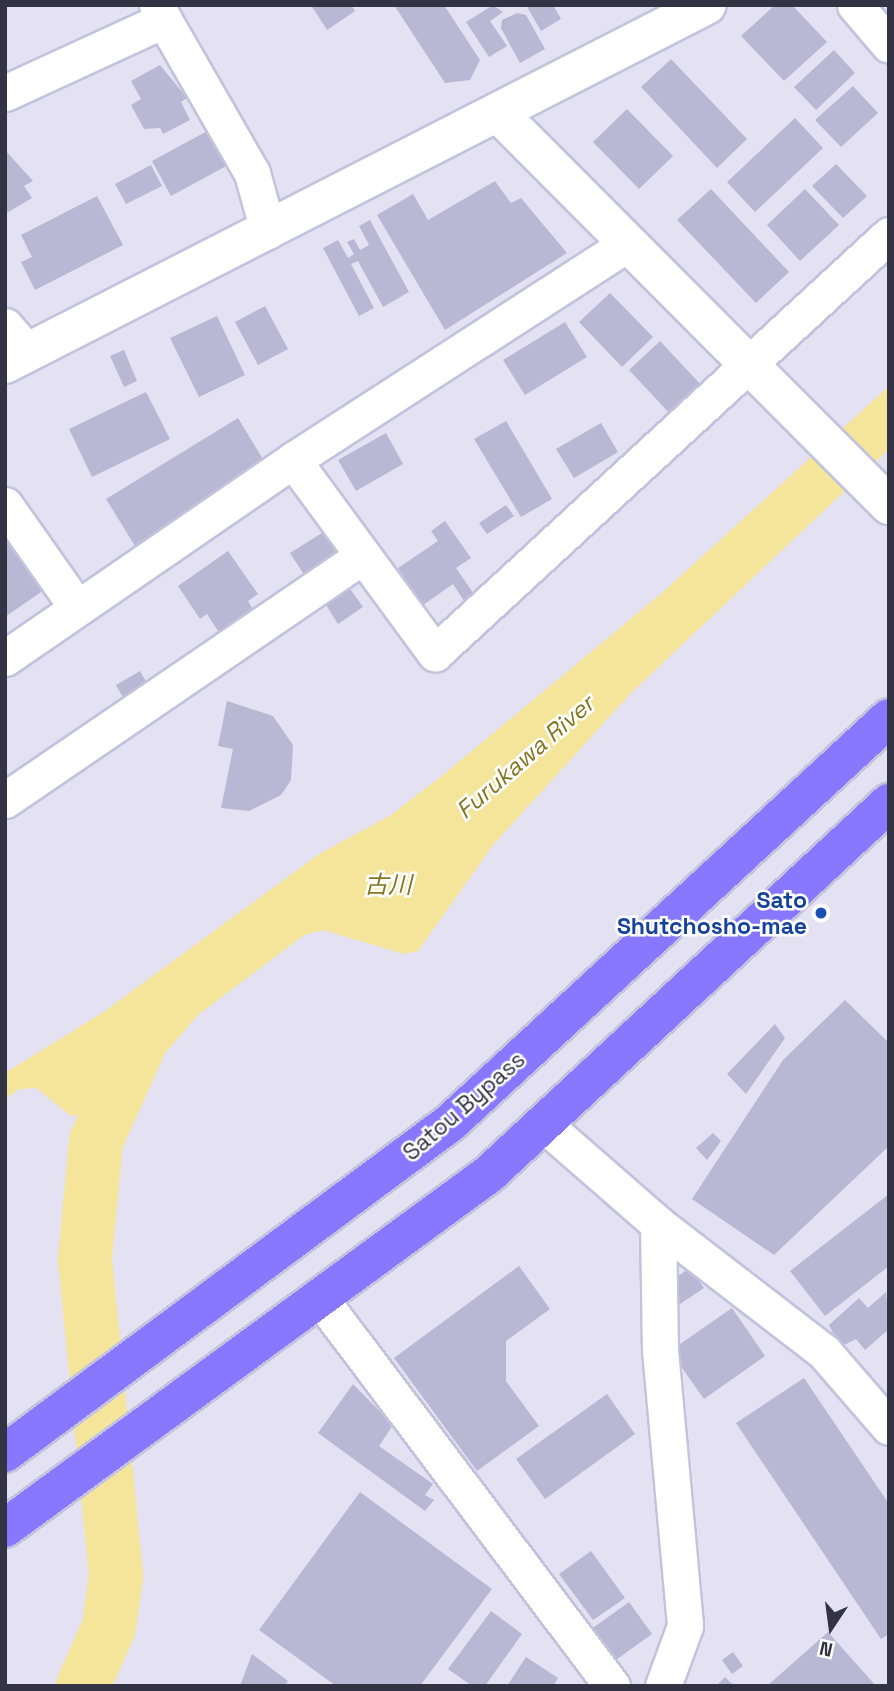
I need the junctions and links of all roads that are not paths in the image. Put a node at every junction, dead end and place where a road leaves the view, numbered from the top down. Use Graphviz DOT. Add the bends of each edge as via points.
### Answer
graph roads {
  1 [pos="706,5"];
  2 [pos="855,5"];
  3 [pos="160,13"];
  4 [pos="889,45"];
  5 [pos="5,93"];
  6 [pos="500,115"];
  7 [pos="268,231"];
  8 [pos="889,235"];
  9 [pos="624,246"];
  10 [pos="13,347"];
  11 [pos="746,366"];
  12 [pos="293,460"];
  13 [pos="5,505"];
  14 [pos="889,505"];
  15 [pos="361,557"];
  16 [pos="76,606"];
  17 [pos="5,658"];
  18 [pos="889,718"];
  19 [pos="5,800"];
  20 [pos="889,803"];
  21 [pos="547,1127"];
  22 [pos="657,1224"];
  23 [pos="322,1301"];
  24 [pos="889,1427"];
  25 [pos="14,1447"];
  26 [pos="18,1519"];
  27 [pos="612,1686"];
  28 [pos="663,1686"];
  1 -- 6 [label="street"];
  2 -- 4 [label="street"];
  3 -- 5 [label="street"];
  3 -- 7 [label="street" via="252,173"];
  6 -- 7 [label="street"];
  6 -- 9 [label="street"];
  7 -- 10 [label="street"];
  8 -- 11 [label="street"];
  9 -- 11 [label="street"];
  9 -- 12 [label="street"];
  11 -- 14 [label="street"];
  11 -- 15 [label="street" via="435,653"];
  12 -- 15 [label="street"];
  12 -- 16 [label="street"];
  13 -- 16 [label="street"];
  15 -- 19 [label="street"];
  16 -- 17 [label="street"];
  18 -- 25 [label="highway, Satou Bypass" via="450,1123 179,1329"];
  20 -- 21 [label="highway"];
  21 -- 22 [label="street"];
  21 -- 23 [label="highway"];
  22 -- 24 [label="street" via="824,1352"];
  22 -- 28 [label="street" via="660,1350 684,1626"];
  23 -- 26 [label="highway"];
  23 -- 27 [label="street"];
}
